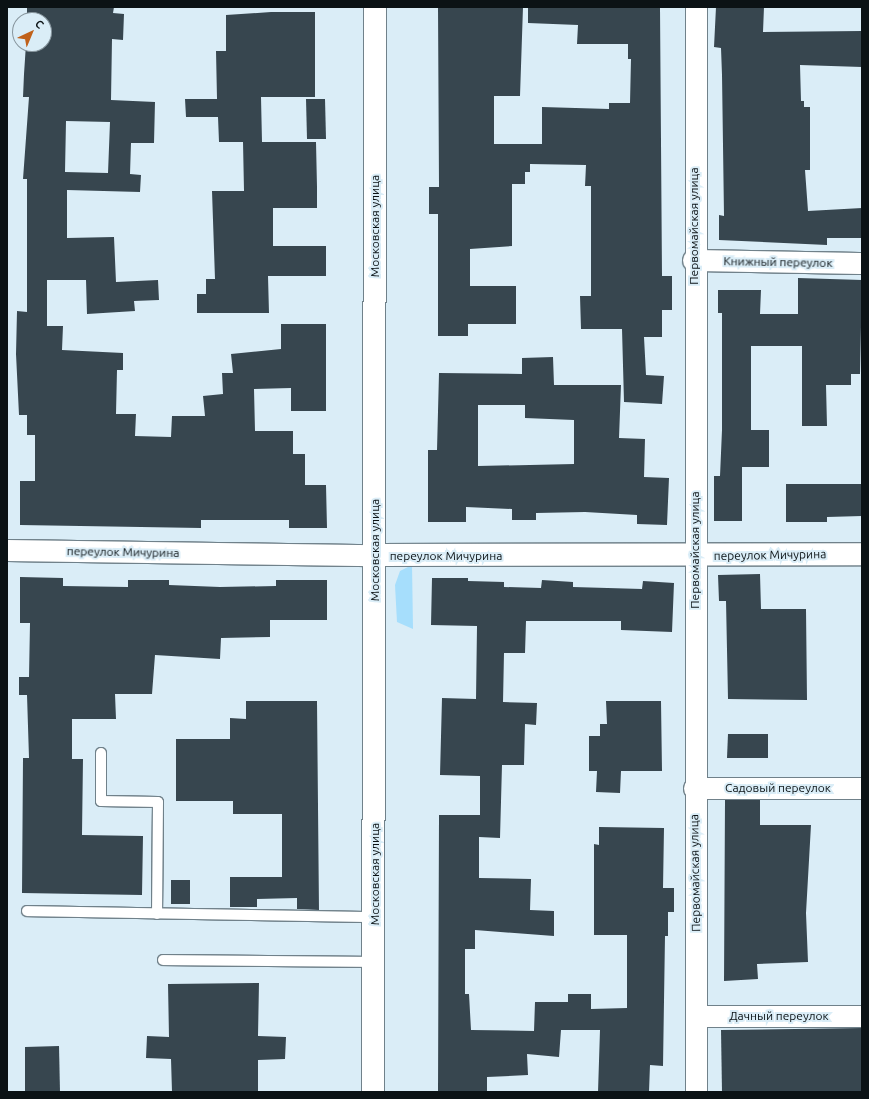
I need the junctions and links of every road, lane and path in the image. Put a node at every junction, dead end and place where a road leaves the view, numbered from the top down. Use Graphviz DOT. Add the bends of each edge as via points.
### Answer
graph roads {
  1 [pos="375,7"];
  2 [pos="696,7"];
  3 [pos="693,260"];
  4 [pos="862,263"];
  5 [pos="7,550"];
  6 [pos="862,554"];
  7 [pos="375,555"];
  8 [pos="696,556"];
  9 [pos="101,753"];
  10 [pos="694,788"];
  11 [pos="862,788"];
  12 [pos="27,911"];
  13 [pos="157,914"];
  14 [pos="375,917"];
  15 [pos="163,960"];
  16 [pos="373,962"];
  17 [pos="697,1016"];
  18 [pos="862,1016"];
  19 [pos="373,1092"];
  20 [pos="696,1092"];
  1 -- 7 [label="main road, Московская улица"];
  2 -- 3 [label="street, Первомайская улица"];
  3 -- 4 [label="street, Книжный переулок"];
  3 -- 8 [label="street, Первомайская улица"];
  5 -- 7 [label="street, переулок Мичурина"];
  6 -- 8 [label="main road, переулок Мичурина"];
  7 -- 8 [label="main road, переулок Мичурина"];
  7 -- 14 [label="main road, Московская улица"];
  8 -- 10 [label="street, Первомайская улица"];
  9 -- 13 [label="lane" via="101,801 158,802"];
  10 -- 11 [label="street, Садовый переулок"];
  10 -- 17 [label="street, Первомайская улица"];
  12 -- 13 [label="lane"];
  13 -- 14 [label="lane"];
  14 -- 16 [label="main road, Московская улица"];
  15 -- 16 [label="lane"];
  16 -- 19 [label="main road, Московская улица"];
  17 -- 18 [label="street, Дачный переулок"];
  17 -- 20 [label="street, Первомайская улица"];
}
